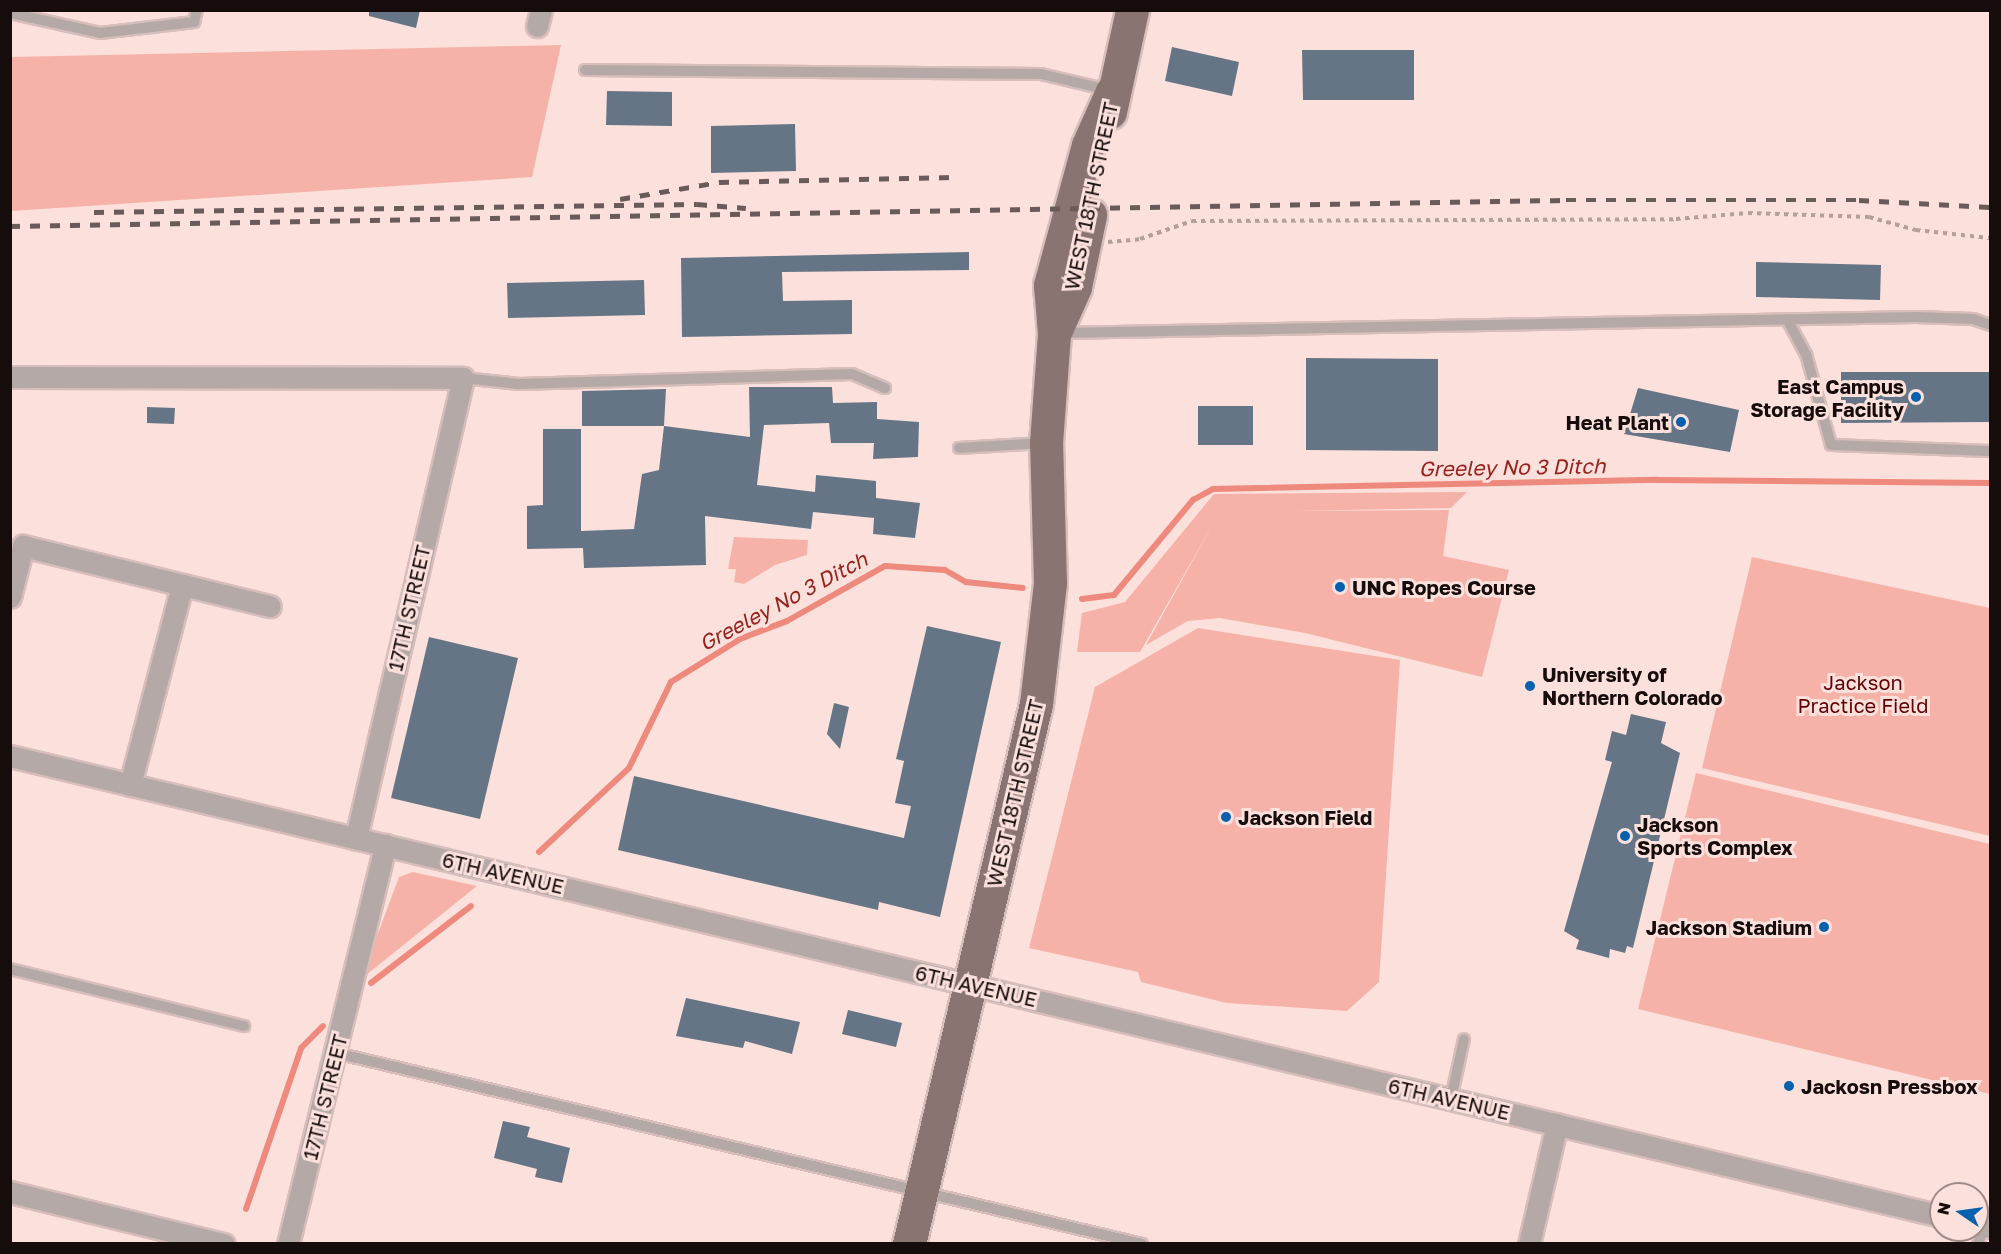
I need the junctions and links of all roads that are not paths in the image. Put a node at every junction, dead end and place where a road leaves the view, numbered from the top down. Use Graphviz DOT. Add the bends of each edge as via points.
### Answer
graph roads {
  1 [pos="197,10"];
  2 [pos="1132,10"];
  3 [pos="10,13"];
  4 [pos="585,70"];
  5 [pos="1113,91"];
  6 [pos="1787,319"];
  7 [pos="1990,325"];
  8 [pos="1054,333"];
  9 [pos="10,377"];
  10 [pos="463,378"];
  11 [pos="885,388"];
  12 [pos="1046,443"];
  13 [pos="959,448"];
  14 [pos="1990,451"];
  15 [pos="182,585"];
  16 [pos="10,597"];
  17 [pos="270,606"];
  18 [pos="10,756"];
  19 [pos="130,784"];
  20 [pos="356,838"];
  21 [pos="385,845"];
  22 [pos="10,969"];
  23 [pos="971,985"];
  24 [pos="244,1026"];
  25 [pos="1464,1039"];
  26 [pos="336,1053"];
  27 [pos="1451,1099"];
  28 [pos="1557,1124"];
  29 [pos="922,1188"];
  30 [pos="10,1192"];
  31 [pos="1929,1213"];
  32 [pos="224,1244"];
  33 [pos="288,1244"];
  34 [pos="909,1244"];
  35 [pos="1142,1244"];
  36 [pos="1529,1244"];
  1 -- 3 [label="lane" via="194,22 100,33"];
  2 -- 5 [label="main road, WEST 18TH STREET"];
  4 -- 5 [label="lane" via="1041,74"];
  5 -- 8 [label="main road, WEST 18TH STREET" via="1075,286"];
  5 -- 8 [label="main road, WEST 18TH STREET" via="1088,145 1050,285"];
  6 -- 7 [label="lane" via="1962,318"];
  6 -- 8 [label="lane"];
  6 -- 14 [label="lane" via="1806,354 1831,445"];
  8 -- 12 [label="main road, WEST 18TH STREET"];
  9 -- 10 [label="street"];
  10 -- 11 [label="lane" via="519,384 852,374"];
  10 -- 20 [label="street, 17TH STREET"];
  12 -- 13 [label="lane"];
  12 -- 23 [label="main road, WEST 18TH STREET" via="1049,619 1025,757"];
  15 -- 16 [label="street" via="23,546"];
  15 -- 17 [label="street"];
  15 -- 19 [label="street"];
  18 -- 19 [label="street, 6TH AVENUE"];
  19 -- 20 [label="street, 6TH AVENUE"];
  20 -- 21 [label="street, 6TH AVENUE"];
  21 -- 23 [label="street, 6TH AVENUE"];
  21 -- 26 [label="street, 17TH STREET"];
  22 -- 24 [label="lane"];
  23 -- 27 [label="street, 6TH AVENUE"];
  23 -- 29 [label="main road, WEST 18TH STREET"];
  25 -- 27 [label="lane"];
  26 -- 29 [label="lane"];
  26 -- 33 [label="street, 17TH STREET"];
  27 -- 28 [label="street, 6TH AVENUE"];
  28 -- 31 [label="street, 6TH AVENUE"];
  28 -- 36 [label="street"];
  29 -- 34 [label="main road, WEST 18TH STREET"];
  29 -- 35 [label="lane"];
  30 -- 32 [label="street"];
}
